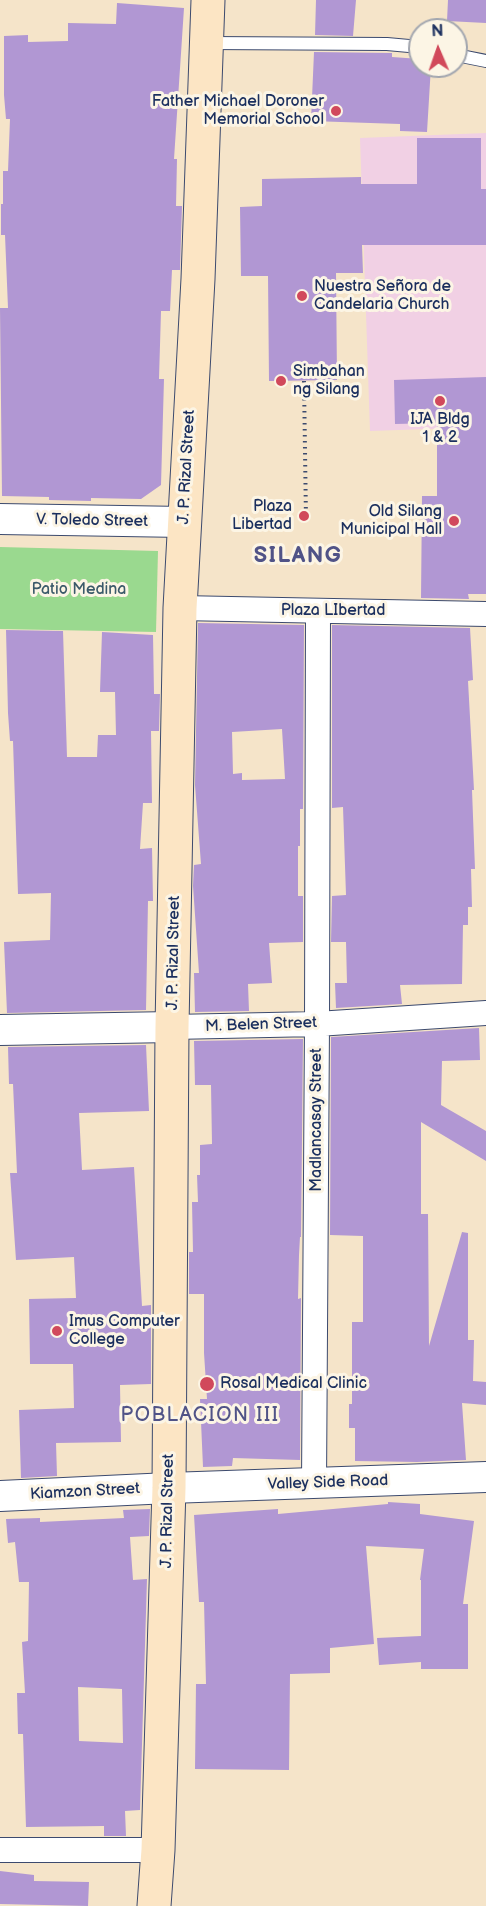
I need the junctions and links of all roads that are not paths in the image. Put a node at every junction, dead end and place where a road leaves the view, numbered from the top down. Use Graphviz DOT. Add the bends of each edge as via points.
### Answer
graph roads {
  1 [pos="208,0"];
  2 [pos="206,43"];
  3 [pos="408,45"];
  4 [pos="468,57"];
  5 [pos="486,61"];
  6 [pos="0,519"];
  7 [pos="184,522"];
  8 [pos="180,608"];
  9 [pos="318,612"];
  10 [pos="486,614"];
  11 [pos="486,1013"];
  12 [pos="317,1024"];
  13 [pos="172,1027"];
  14 [pos="0,1030"];
  15 [pos="486,1477"];
  16 [pos="314,1484"];
  17 [pos="169,1488"];
  18 [pos="0,1496"];
  19 [pos="0,1850"];
  20 [pos="158,1850"];
  21 [pos="154,1906"];
  1 -- 2 [label="main road, J. P. Rizal Street"];
  2 -- 3 [label="lane"];
  2 -- 7 [label="main road, J. P. Rizal Street"];
  4 -- 5 [label="lane"];
  6 -- 7 [label="street, V. Toledo Street"];
  7 -- 8 [label="main road, J. P. Rizal Street"];
  8 -- 9 [label="street, Plaza LIbertad"];
  8 -- 13 [label="main road, J. P. Rizal Street"];
  9 -- 10 [label="street, Plaza LIbertad"];
  9 -- 12 [label="street, Madlancasay Street"];
  11 -- 12 [label="street, M. Belen Street"];
  12 -- 13 [label="street, M. Belen Street"];
  12 -- 16 [label="street, Madlancasay Street"];
  13 -- 14 [label="street, M. Belen Street"];
  13 -- 17 [label="main road, J. P. Rizal Street"];
  15 -- 16 [label="street, Valley Side Road"];
  16 -- 17 [label="street, Valley Side Road"];
  17 -- 18 [label="street, Kiamzon Street"];
  17 -- 20 [label="main road, J. P. Rizal Street"];
  19 -- 20 [label="street"];
  20 -- 21 [label="main road, J. P. Rizal Street"];
}
